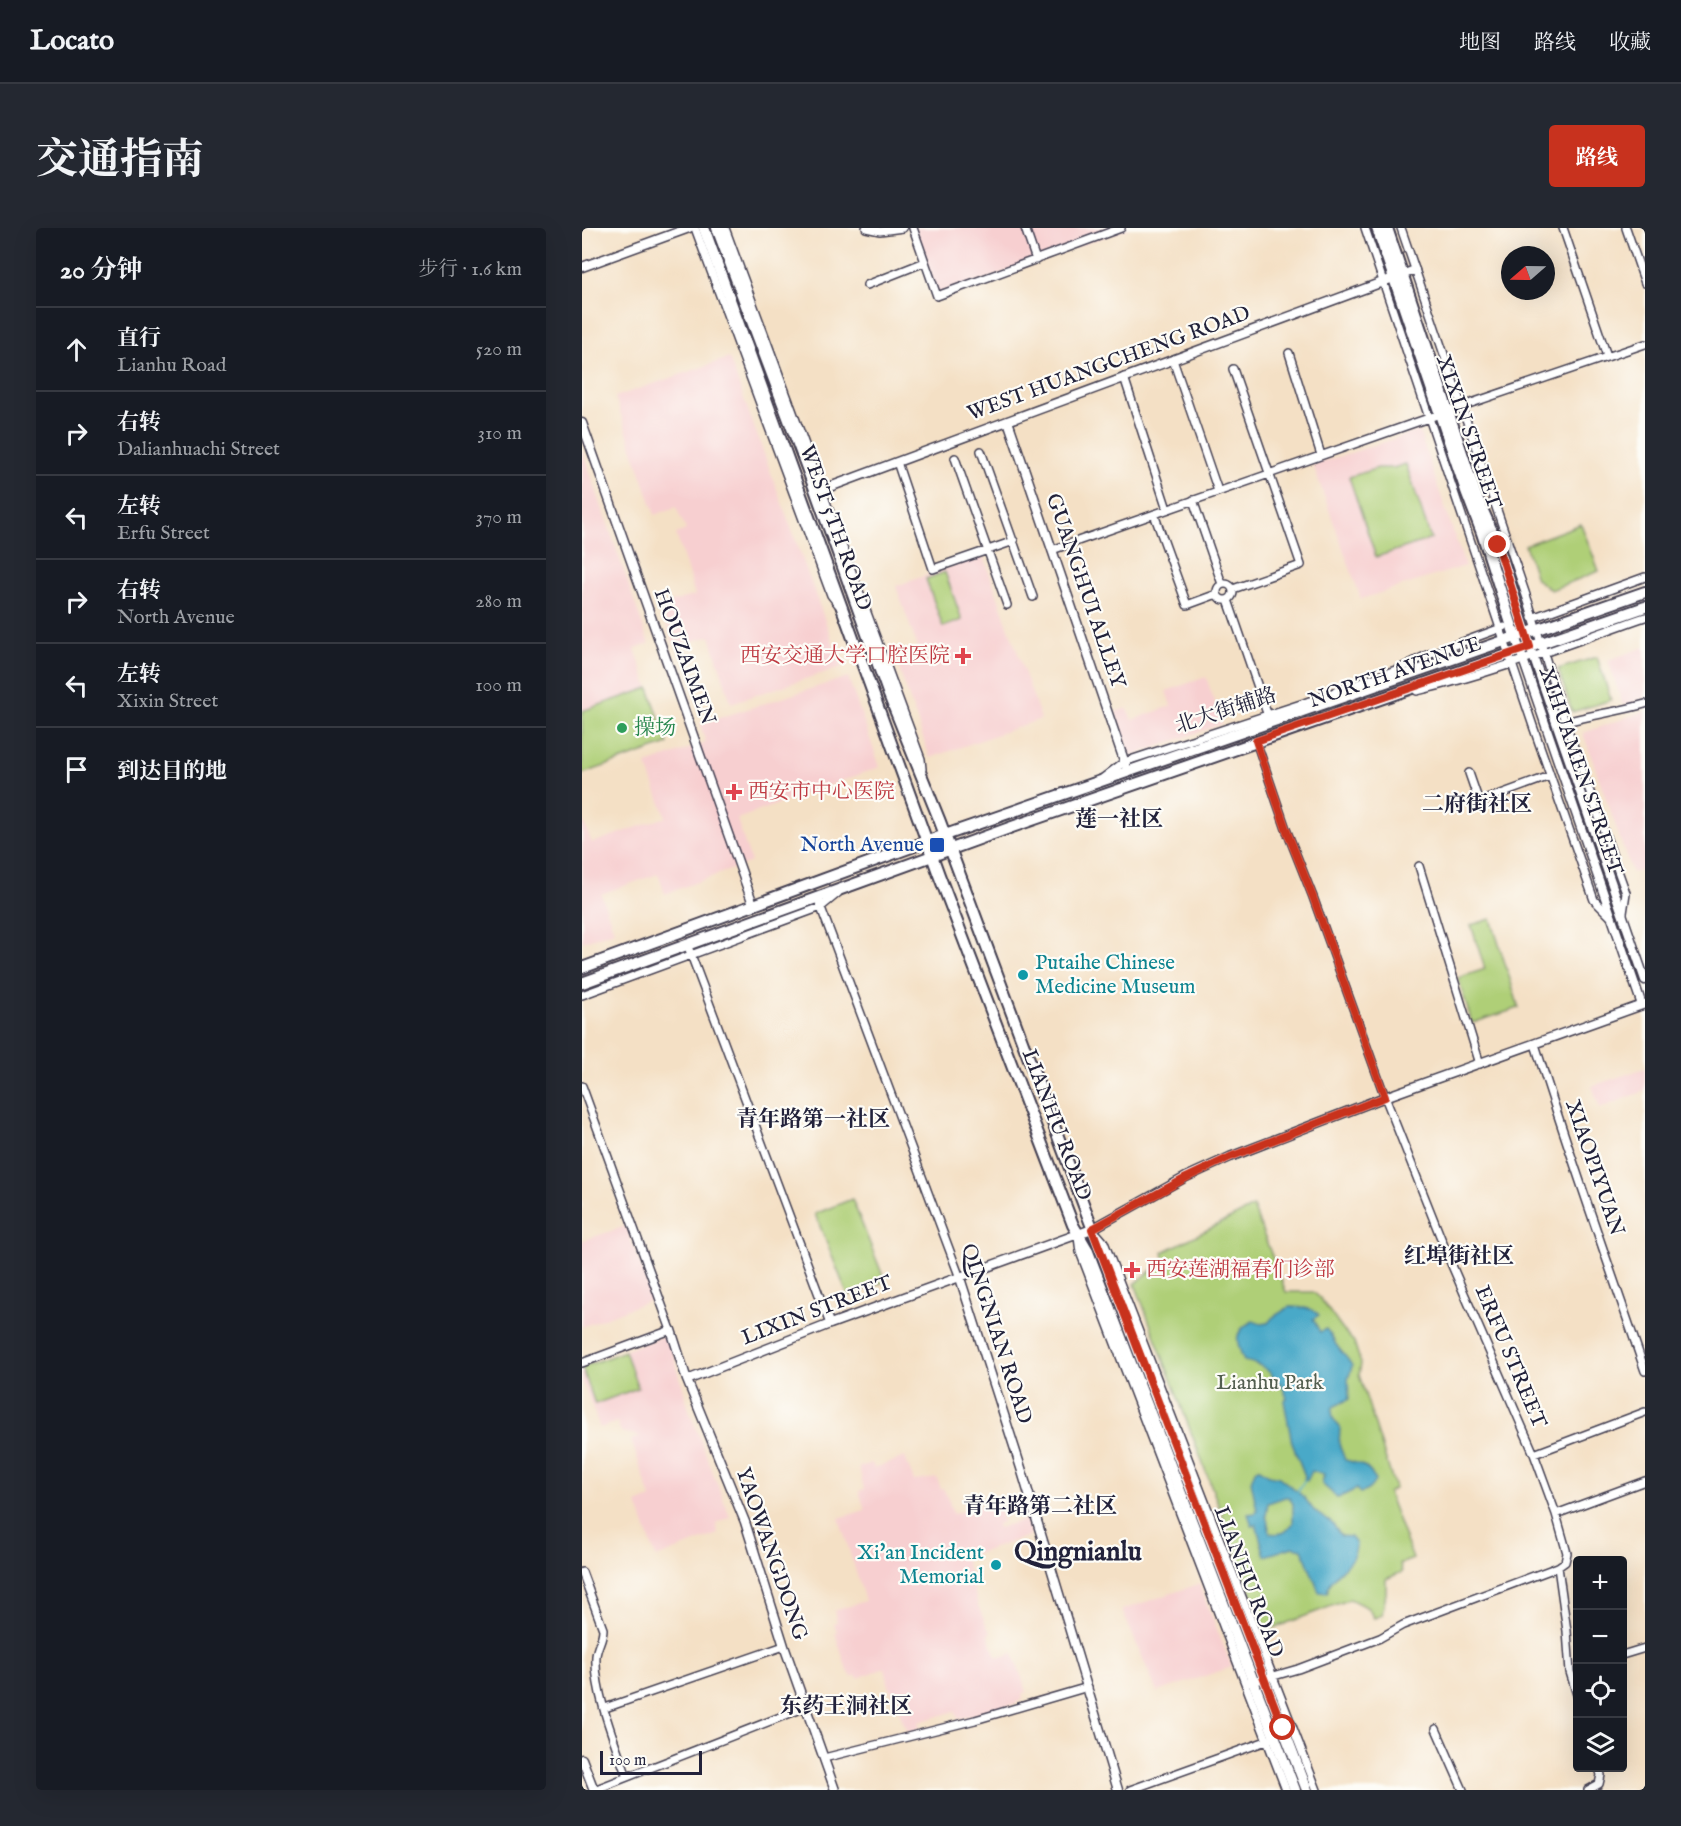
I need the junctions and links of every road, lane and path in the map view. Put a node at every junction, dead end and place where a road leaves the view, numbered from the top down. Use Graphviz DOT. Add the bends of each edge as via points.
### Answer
graph roads {
  1 [pos="689,228"];
  2 [pos="695,228"];
  3 [pos="704,228"];
  4 [pos="717,228"];
  5 [pos="725,228"];
  6 [pos="866,228"];
  7 [pos="903,228"];
  8 [pos="913,228"];
  9 [pos="1025,228"];
  10 [pos="1121,228"];
  11 [pos="1365,228"];
  12 [pos="1377,228"];
  13 [pos="1387,228"];
  14 [pos="1401,228"];
  15 [pos="1563,228"];
  16 [pos="1626,228"];
  17 [pos="1036,260"];
  18 [pos="925,262"];
  19 [pos="582,267"];
  20 [pos="1415,270"];
  21 [pos="1392,278"];
  22 [pos="1645,283"];
  23 [pos="867,285"];
  24 [pos="1645,344"];
  25 [pos="1289,352"];
  26 [pos="1607,357"];
  27 [pos="1173,360"];
  28 [pos="1233,369"];
  29 [pos="1124,377"];
  30 [pos="1462,406"];
  31 [pos="1439,414"];
  32 [pos="1008,421"];
  33 [pos="582,423"];
  34 [pos="981,451"];
  35 [pos="1321,455"];
  36 [pos="955,458"];
  37 [pos="897,462"];
  38 [pos="1269,473"];
  39 [pos="819,491"];
  40 [pos="1218,491"];
  41 [pos="1193,500"];
  42 [pos="1167,509"];
  43 [pos="1154,513"];
  44 [pos="1014,541"];
  45 [pos="1052,550"];
  46 [pos="988,551"];
  47 [pos="1645,577"];
  48 [pos="1222,584"];
  49 [pos="1233,589"];
  50 [pos="1645,592"];
  51 [pos="1217,594"];
  52 [pos="1033,597"];
  53 [pos="1228,600"];
  54 [pos="1007,604"];
  55 [pos="1645,607"];
  56 [pos="845,613"];
  57 [pos="1645,617"];
  58 [pos="1528,619"];
  59 [pos="1512,624"];
  60 [pos="1500,628"];
  61 [pos="1526,633"];
  62 [pos="1504,640"];
  63 [pos="1526,653"];
  64 [pos="1645,705"];
  65 [pos="1269,719"];
  66 [pos="1561,723"];
  67 [pos="1257,743"];
  68 [pos="1126,767"];
  69 [pos="1469,773"];
  70 [pos="1550,776"];
  71 [pos="945,836"];
  72 [pos="928,841"];
  73 [pos="950,850"];
  74 [pos="933,856"];
  75 [pos="1419,866"];
  76 [pos="819,902"];
  77 [pos="753,904"];
  78 [pos="1612,919"];
  79 [pos="689,949"];
  80 [pos="582,968"];
  81 [pos="1645,980"];
  82 [pos="582,983"];
  83 [pos="582,995"];
  84 [pos="1643,1004"];
  85 [pos="1535,1044"];
  86 [pos="1480,1064"];
  87 [pos="582,1086"];
  88 [pos="1385,1097"];
  89 [pos="1092,1229"];
  90 [pos="1077,1234"];
  91 [pos="960,1278"];
  92 [pos="830,1324"];
  93 [pos="671,1330"];
  94 [pos="582,1363"];
  95 [pos="1645,1371"];
  96 [pos="687,1380"];
  97 [pos="1645,1412"];
  98 [pos="1534,1454"];
  99 [pos="1645,1481"];
  100 [pos="1556,1514"];
  101 [pos="1558,1567"];
  102 [pos="582,1572"];
  103 [pos="784,1646"];
  104 [pos="1645,1648"];
  105 [pos="1627,1654"];
  106 [pos="1573,1671"];
  107 [pos="1570,1672"];
  108 [pos="1259,1680"];
  109 [pos="1573,1682"];
  110 [pos="1088,1686"];
  111 [pos="806,1707"];
  112 [pos="605,1708"];
  113 [pos="1436,1729"];
  114 [pos="1281,1736"];
  115 [pos="824,1758"];
  116 [pos="582,1760"];
  117 [pos="1600,1772"];
  118 [pos="627,1777"];
  119 [pos="594,1790"];
  120 [pos="835,1790"];
  121 [pos="1118,1790"];
  122 [pos="1130,1790"];
  123 [pos="1286,1790"];
  124 [pos="1295,1790"];
  125 [pos="1307,1790"];
  126 [pos="1317,1790"];
  127 [pos="1463,1790"];
  128 [pos="1588,1790"];
  1 -- 19 [label="street"];
  2 -- 56 [label="street" via="831,595"];
  3 -- 56 [label="main road, WEST 5TH ROAD"];
  4 -- 39 [label="main road, WEST 5TH ROAD"];
  5 -- 39 [label="street"];
  6 -- 7 [label="street"];
  8 -- 18 [label="street"];
  9 -- 17 [label="street"];
  10 -- 17 [label="street"];
  11 -- 21 [label="street"];
  12 -- 21 [label="main road, XIXIN STREET"];
  13 -- 21 [label="main road, XIXIN STREET"];
  14 -- 20 [label="street"];
  15 -- 26 [label="street"];
  16 -- 22 [label="street"];
  17 -- 18 [label="street" via="937,296"];
  18 -- 23 [label="street"];
  20 -- 21 [label="street, WEST HUANGCHENG ROAD"];
  20 -- 30 [label="street"];
  21 -- 27 [label="street, WEST HUANGCHENG ROAD"];
  21 -- 31 [label="main road, XIXIN STREET"];
  24 -- 26 [label="street"];
  25 -- 35 [label="street"];
  26 -- 30 [label="street"];
  27 -- 29 [label="street, WEST HUANGCHENG ROAD"];
  27 -- 40 [label="street"];
  28 -- 38 [label="street"];
  29 -- 32 [label="street, WEST HUANGCHENG ROAD"];
  29 -- 42 [label="street"];
  30 -- 31 [label="street"];
  30 -- 58 [label="street"];
  31 -- 35 [label="street"];
  31 -- 58 [label="main road, XIXIN STREET"];
  31 -- 59 [label="main road, XIXIN STREET"];
  31 -- 60 [label="street"];
  32 -- 37 [label="street, WEST HUANGCHENG ROAD"];
  32 -- 45 [label="street, GUANGHUI ALLEY"];
  33 -- 77 [label="street, HOUZAIMEN"];
  34 -- 44 [label="street"];
  35 -- 38 [label="street"];
  36 -- 46 [label="street"];
  37 -- 39 [label="street, WEST HUANGCHENG ROAD"];
  37 -- 46 [label="street" via="933,569"];
  38 -- 40 [label="street"];
  38 -- 49 [label="street" via="1301,565"];
  39 -- 71 [label="main road, WEST 5TH ROAD" via="888,695"];
  40 -- 41 [label="street"];
  41 -- 42 [label="street"];
  41 -- 48 [label="street"];
  42 -- 43 [label="street"];
  43 -- 45 [label="street"];
  43 -- 51 [label="street" via="1187,605"];
  44 -- 46 [label="street"];
  44 -- 52 [label="street"];
  45 -- 68 [label="street, GUANGHUI ALLEY"];
  46 -- 54 [label="street"];
  47 -- 58 [label="street, 北大街辅路"];
  48 -- 49 [label="street"];
  48 -- 51 [label="street"];
  49 -- 53 [label="street"];
  50 -- 61 [label="main road, NORTH AVENUE"];
  51 -- 53 [label="street"];
  53 -- 65 [label="street"];
  55 -- 63 [label="main road, NORTH AVENUE"];
  56 -- 72 [label="main road, WEST 5TH ROAD"];
  57 -- 63 [label="street"];
  58 -- 59 [label="street, 北大街辅路"];
  58 -- 61 [label="main road, XIXIN STREET"];
  59 -- 60 [label="street, 北大街辅路"];
  59 -- 61 [label="main road, XIXIN STREET"];
  60 -- 62 [label="street"];
  60 -- 65 [label="street, 北大街辅路"];
  61 -- 62 [label="main road, NORTH AVENUE"];
  61 -- 63 [label="main road, XIXIN STREET"];
  62 -- 63 [label="street"];
  62 -- 65 [label="main road, NORTH AVENUE"];
  63 -- 66 [label="street, XIHUAMEN STREET"];
  63 -- 67 [label="main road, NORTH AVENUE"];
  63 -- 70 [label="street"];
  63 -- 78 [label="street, XIHUAMEN STREET"];
  64 -- 66 [label="street"];
  65 -- 68 [label="main road, NORTH AVENUE"];
  66 -- 81 [label="street, XIHUAMEN STREET"];
  67 -- 73 [label="main road, NORTH AVENUE"];
  67 -- 88 [label="street, ERFU STREET"];
  68 -- 71 [label="main road, NORTH AVENUE" via="1092,785"];
  69 -- 70 [label="street" via="1479,802"];
  70 -- 78 [label="street" via="1594,900"];
  71 -- 72 [label="main road, NORTH AVENUE"];
  71 -- 73 [label="main road, LIANHU ROAD"];
  72 -- 74 [label="main road, LIANHU ROAD"];
  72 -- 77 [label="main road, NORTH AVENUE"];
  73 -- 74 [label="main road, NORTH AVENUE"];
  73 -- 89 [label="main road, LIANHU ROAD"];
  74 -- 76 [label="main road, NORTH AVENUE" via="847,886"];
  74 -- 90 [label="main road, LIANHU ROAD"];
  75 -- 86 [label="street"];
  76 -- 79 [label="main road, NORTH AVENUE"];
  76 -- 91 [label="street, QINGNIAN ROAD"];
  77 -- 80 [label="main road, NORTH AVENUE"];
  78 -- 84 [label="street, XIHUAMEN STREET"];
  79 -- 82 [label="main road, NORTH AVENUE"];
  79 -- 83 [label="street"];
  79 -- 92 [label="street"];
  84 -- 85 [label="street, LIXIN STREET"];
  85 -- 86 [label="street, LIXIN STREET"];
  85 -- 95 [label="street, XIAOPIYUAN"];
  86 -- 88 [label="street, LIXIN STREET"];
  87 -- 93 [label="street"];
  88 -- 89 [label="street, LIXIN STREET" via="1221,1161"];
  88 -- 98 [label="street, ERFU STREET" via="1450,1261"];
  89 -- 90 [label="street, LIXIN STREET"];
  89 -- 108 [label="main road, LIANHU ROAD"];
  90 -- 91 [label="street, LIXIN STREET"];
  90 -- 108 [label="main road, LIANHU ROAD" via="1088,1249"];
  91 -- 92 [label="street, LIXIN STREET"];
  91 -- 110 [label="street, QINGNIAN ROAD"];
  92 -- 96 [label="street, LIXIN STREET"];
  93 -- 94 [label="street"];
  93 -- 96 [label="street, YAOWANGDONG"];
  96 -- 103 [label="street, YAOWANGDONG" via="745,1522"];
  97 -- 98 [label="street"];
  98 -- 100 [label="street, ERFU STREET"];
  99 -- 100 [label="street"];
  100 -- 101 [label="street, ERFU STREET" via="1567,1553 1565,1562"];
  101 -- 107 [label="street"];
  101 -- 108 [label="street" via="1403,1625 1359,1646"];
  102 -- 112 [label="street" via="603,1629 596,1656"];
  103 -- 111 [label="street, YAOWANGDONG"];
  103 -- 112 [label="street"];
  104 -- 105 [label="street"];
  106 -- 107 [label="street"];
  107 -- 109 [label="street"];
  108 -- 114 [label="main road, LIANHU ROAD"];
  108 -- 114 [label="street"];
  110 -- 115 [label="street" via="975,1720"];
  110 -- 121 [label="street, QINGNIAN ROAD"];
  111 -- 115 [label="street, YAOWANGDONG"];
  111 -- 118 [label="street"];
  112 -- 118 [label="street"];
  113 -- 127 [label="street"];
  114 -- 122 [label="street"];
  114 -- 123 [label="street"];
  114 -- 124 [label="main road, LIANHU ROAD"];
  114 -- 125 [label="main road, LIANHU ROAD"];
  114 -- 126 [label="street"];
  115 -- 120 [label="street, YAOWANGDONG"];
  116 -- 119 [label="street"];
  117 -- 128 [label="street" via="1599,1784"];
  118 -- 119 [label="street"];
}
